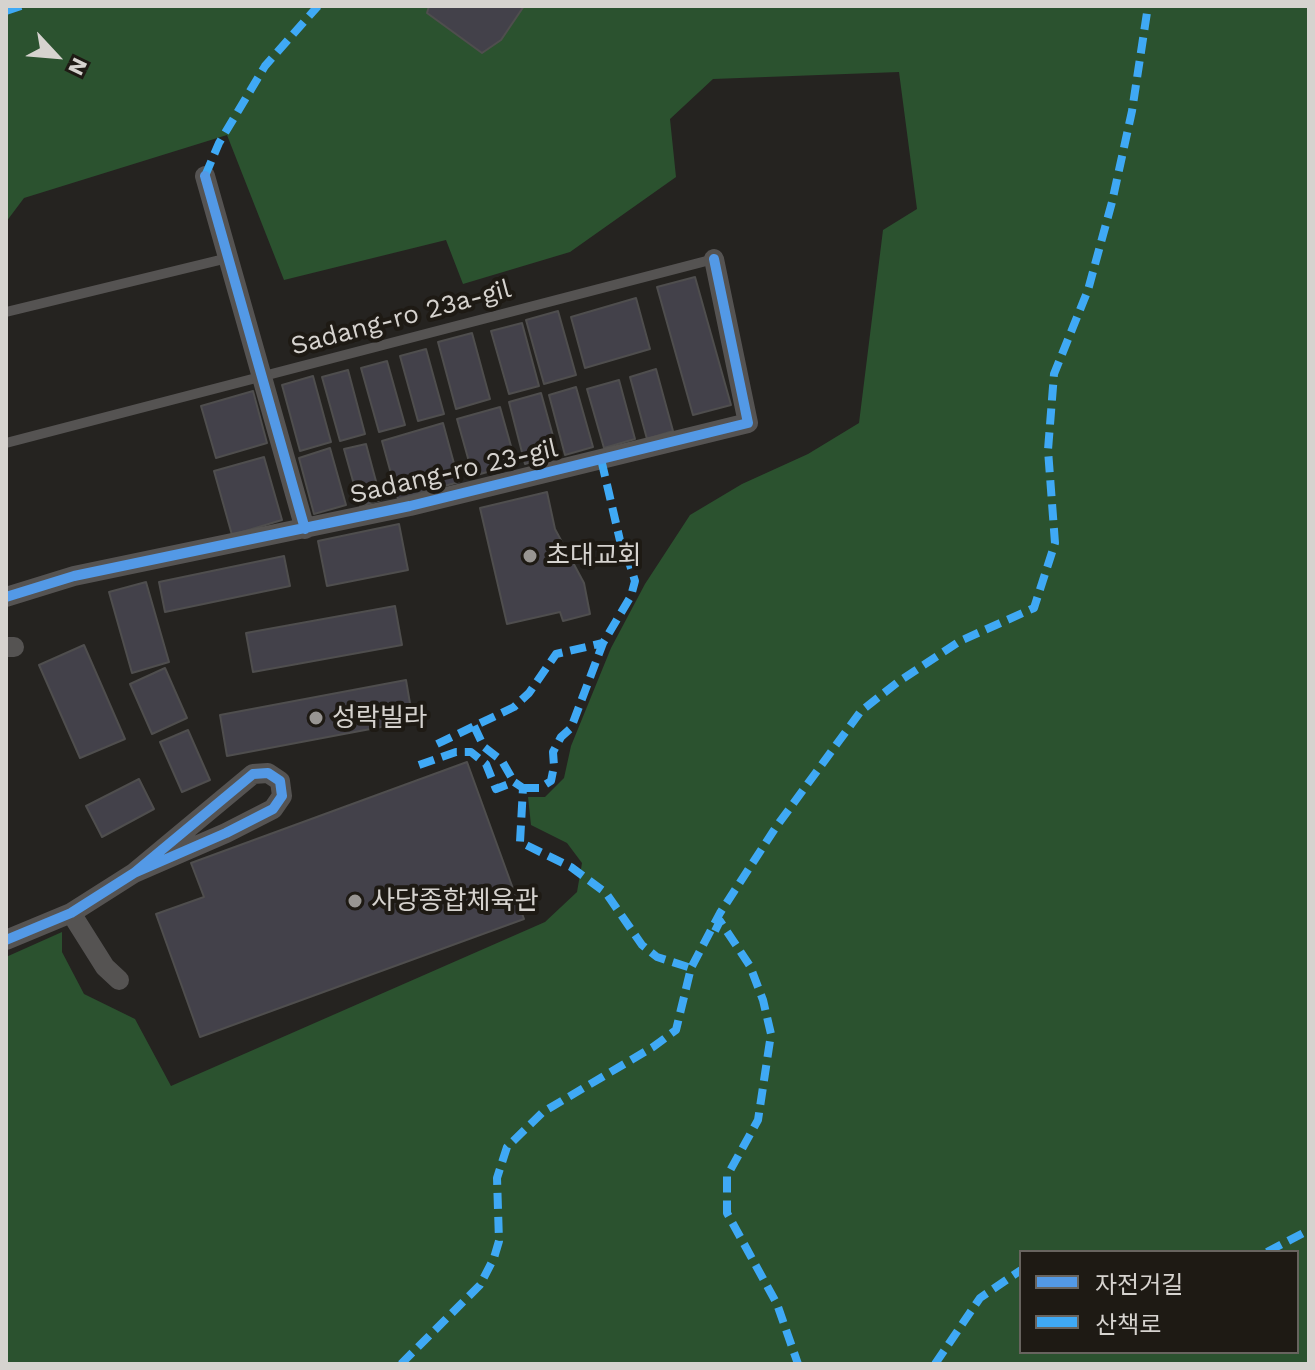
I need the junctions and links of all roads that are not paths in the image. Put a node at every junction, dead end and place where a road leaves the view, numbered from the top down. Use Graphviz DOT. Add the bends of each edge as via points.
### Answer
graph roads {
  1 [pos="205,176"];
  2 [pos="228,258"];
  3 [pos="714,259"];
  4 [pos="6,312"];
  5 [pos="261,378"];
  6 [pos="6,443"];
  7 [pos="305,529"];
  8 [pos="6,597"];
  9 [pos="134,873"];
  10 [pos="71,913"];
  11 [pos="6,940"];
  12 [pos="119,980"];
  1 -- 2 [label="street"];
  2 -- 4 [label="lane"];
  2 -- 5 [label="street"];
  3 -- 5 [label="lane, Sadang-ro 23a-gil"];
  3 -- 7 [label="street, Sadang-ro 23-gil" via="748,423"];
  5 -- 6 [label="lane, Sadang-ro 23a-gil"];
  5 -- 7 [label="street"];
  7 -- 8 [label="street, Sadang-ro 23-gil" via="74,576"];
  9 -- 9 [label="street" via="273,809 282,796 280,781 268,773 253,774"];
  9 -- 10 [label="street"];
  10 -- 11 [label="street"];
  10 -- 12 [label="street"];
}
